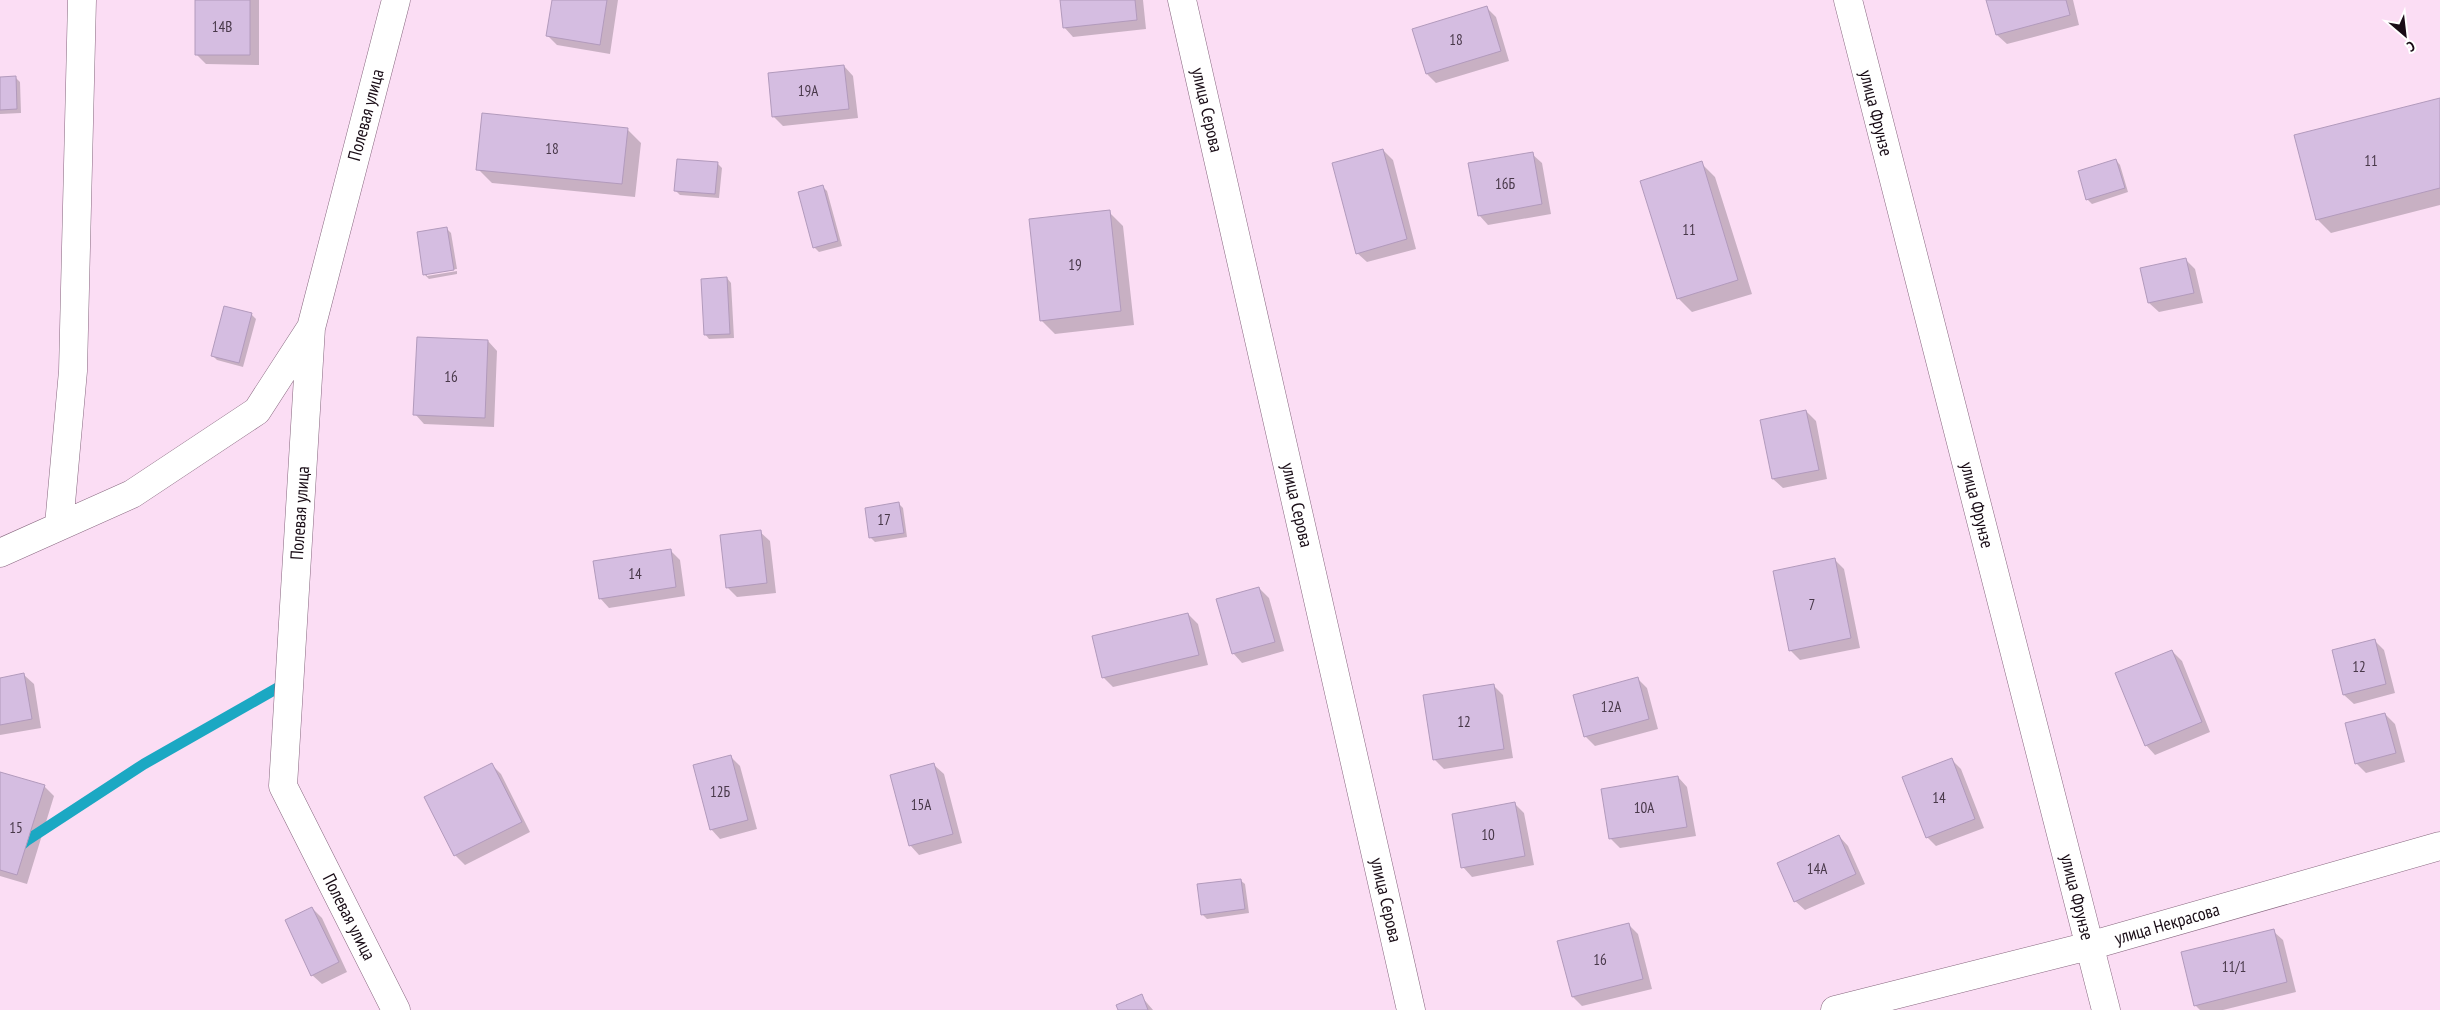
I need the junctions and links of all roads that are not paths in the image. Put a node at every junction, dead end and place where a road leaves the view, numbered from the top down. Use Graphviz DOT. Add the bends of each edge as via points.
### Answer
graph roads {
  1 [pos="82,0"];
  2 [pos="396,0"];
  3 [pos="1182,0"];
  4 [pos="1848,0"];
  5 [pos="311,328"];
  6 [pos="59,525"];
  7 [pos="0,553"];
  8 [pos="2440,846"];
  9 [pos="2089,946"];
  10 [pos="396,1010"];
  11 [pos="1412,1010"];
  12 [pos="1835,1010"];
  13 [pos="2106,1010"];
  1 -- 6 [label="street" via="73,371"];
  2 -- 5 [label="street, Полевая улица"];
  3 -- 11 [label="street, улица Серова"];
  4 -- 9 [label="street, улица Фрунзе"];
  5 -- 6 [label="street" via="257,411 132,494"];
  5 -- 10 [label="street, Полевая улица" via="283,786"];
  6 -- 7 [label="street"];
  8 -- 9 [label="street, улица Некрасова"];
  9 -- 12 [label="street, улица Некрасова"];
  9 -- 13 [label="street, улица Фрунзе"];
}
